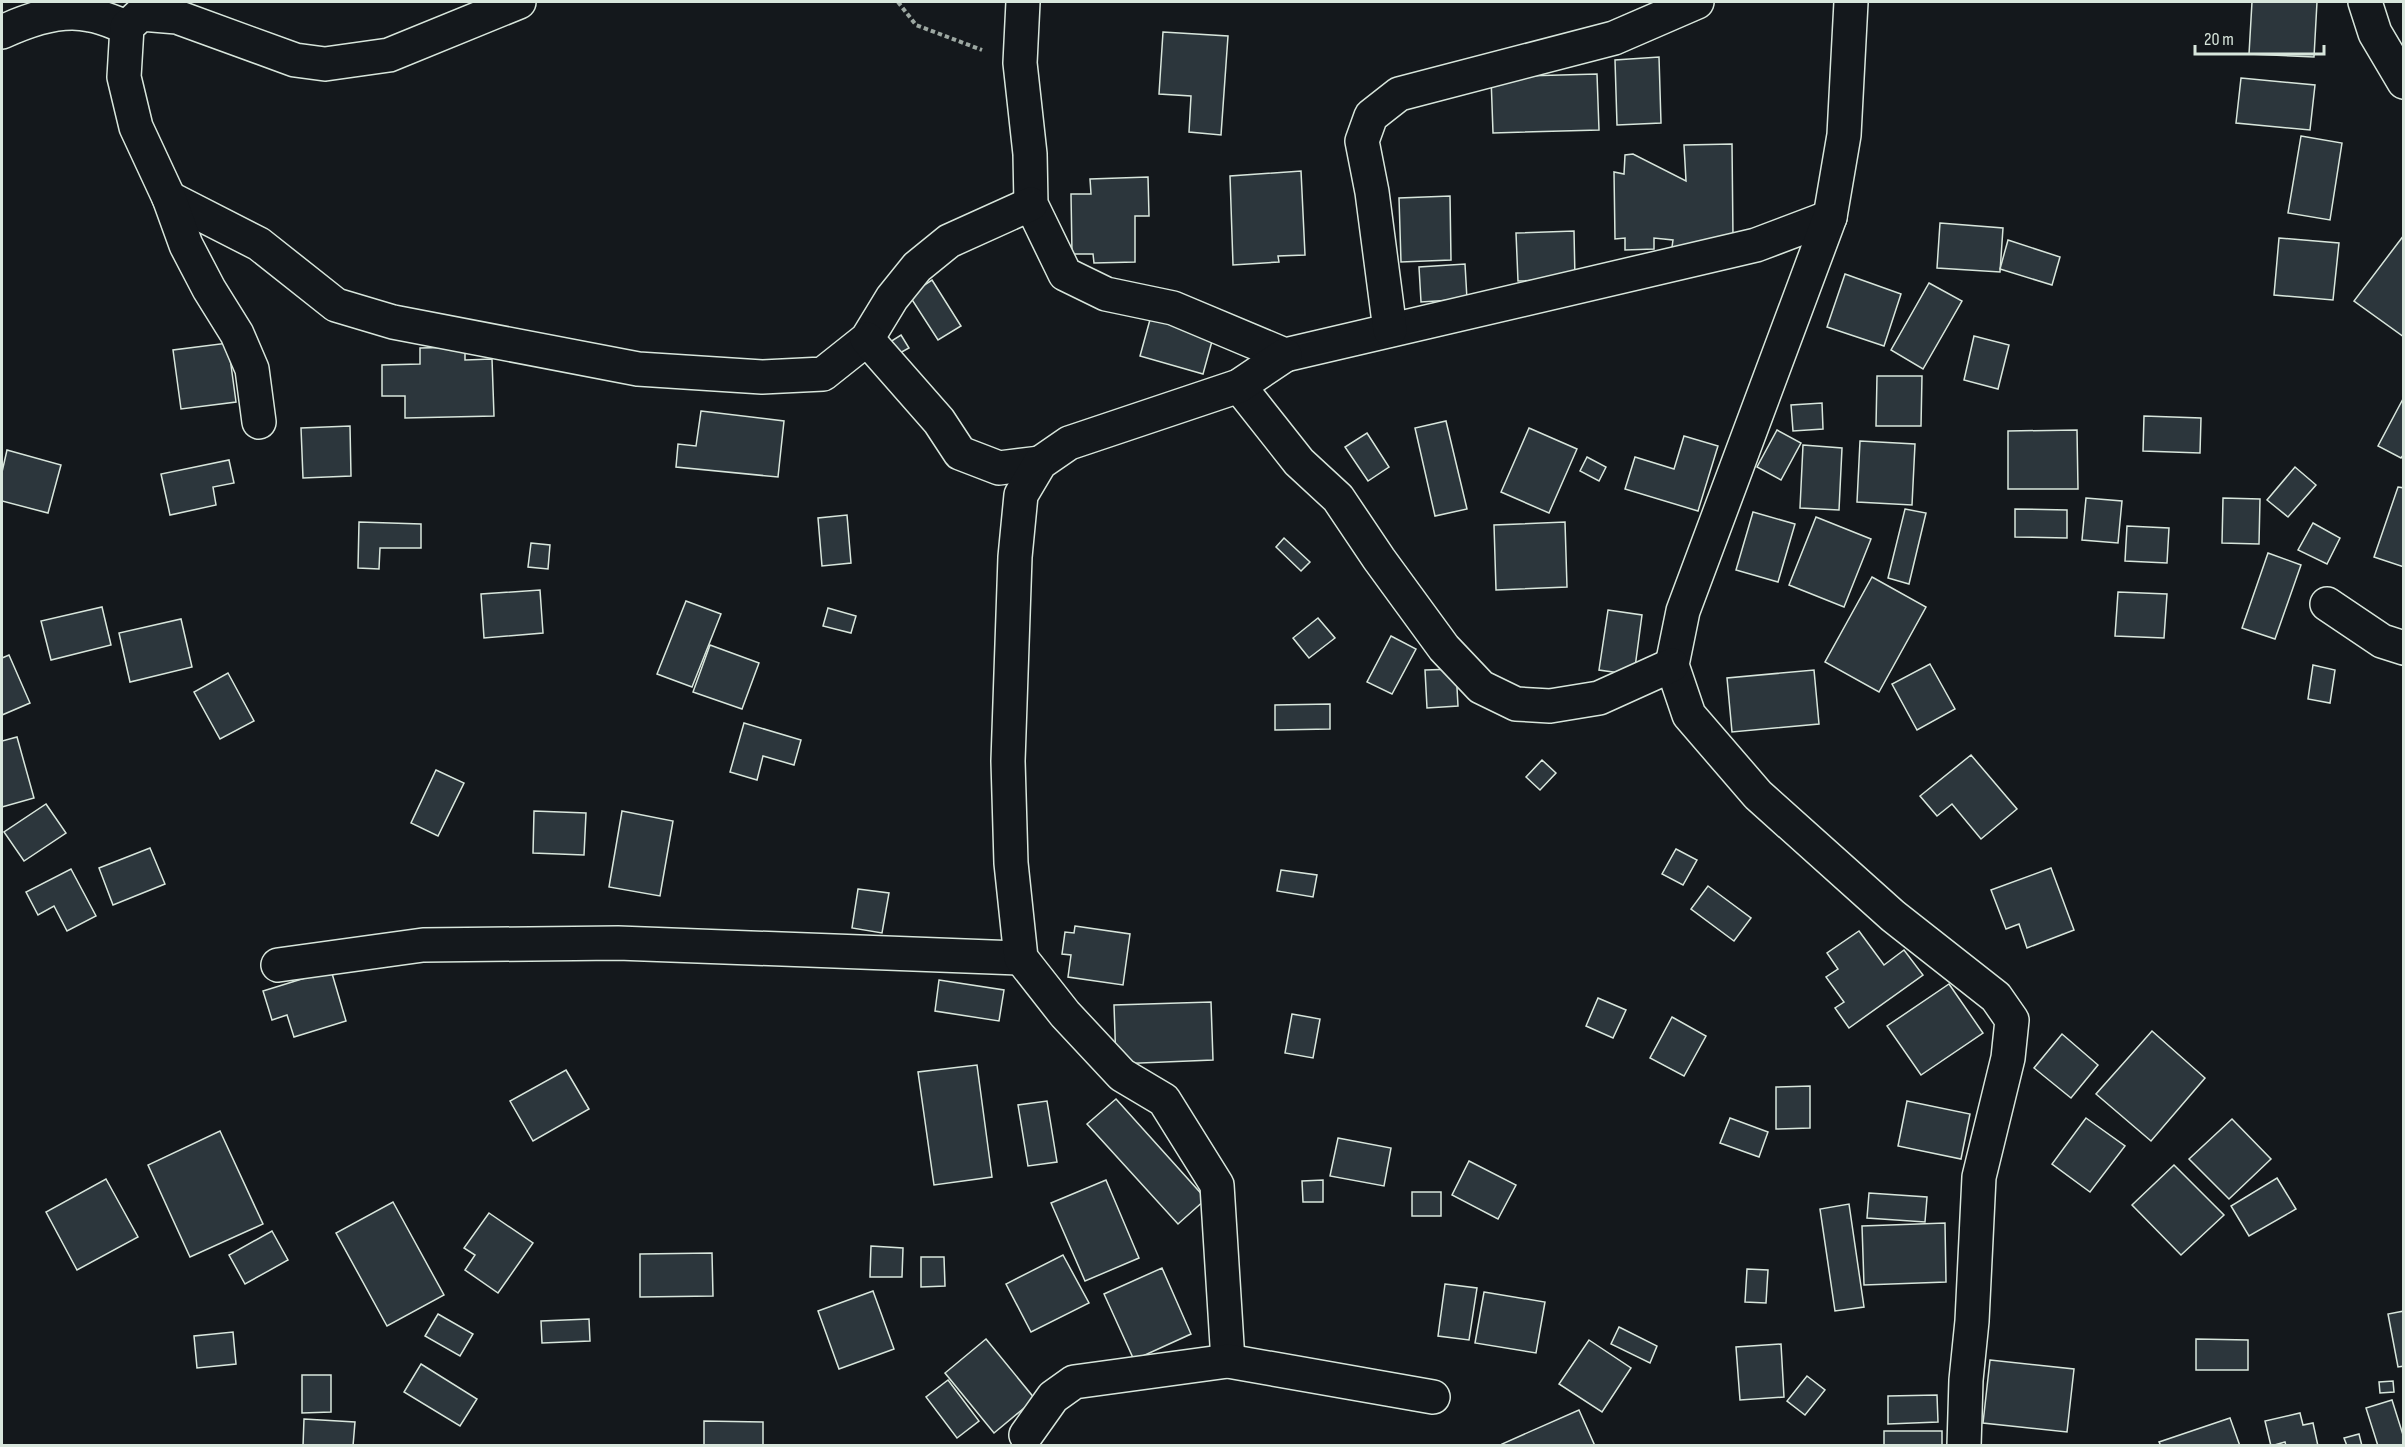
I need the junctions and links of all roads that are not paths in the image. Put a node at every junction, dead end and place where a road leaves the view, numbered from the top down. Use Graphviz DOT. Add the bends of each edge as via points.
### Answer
graph roads {
  1 [pos="519,2"];
  2 [pos="1023,2"];
  3 [pos="1697,2"];
  4 [pos="1851,2"];
  5 [pos="2365,2"];
  6 [pos="127,27"];
  7 [pos="2,32"];
  8 [pos="2403,82"];
  9 [pos="169,198"];
  10 [pos="1031,204"];
  11 [pos="1830,217"];
  12 [pos="1390,330"];
  13 [pos="867,339"];
  14 [pos="1285,355"];
  15 [pos="1239,386"];
  16 [pos="259,422"];
  17 [pos="1040,463"];
  18 [pos="2327,604"];
  19 [pos="2403,648"];
  20 [pos="1671,665"];
  21 [pos="1021,958"];
  22 [pos="278,965"];
  23 [pos="1228,1361"];
  24 [pos="1432,1397"];
  25 [pos="1026,1435"];
  26 [pos="1964,1446"];
  1 -- 6 [label="street" via="389,55 325,64 295,60 177,17 141,14"];
  2 -- 10 [label="street" via="1020,63"];
  3 -- 12 [label="street" via="1614,38 1399,94 1371,116 1362,141"];
  4 -- 11 [label="street" via="1844,135"];
  5 -- 8 [label="street" via="2375,33"];
  6 -- 7 [label="street" via="89,14 58,14"];
  6 -- 9 [label="street" via="124,76 136,127"];
  9 -- 13 [label="street" via="259,244 336,305 417,327 638,369 762,377 823,374"];
  9 -- 16 [label="street" via="186,245 237,334 252,369"];
  10 -- 13 [label="street" via="949,241 917,267"];
  10 -- 14 [label="street" via="1065,274 1106,294 1173,308"];
  11 -- 12 [label="street" via="1756,245"];
  11 -- 20 [label="street" via="1683,611"];
  12 -- 14 [label="street"];
  13 -- 17 [label="street" via="939,421 960,453 999,468"];
  14 -- 15 [label="street"];
  15 -- 17 [label="street" via="1069,442"];
  15 -- 20 [label="street" via="1299,462 1338,498 1444,648 1481,687 1516,704 1550,706 1599,698"];
  17 -- 21 [label="street" via="1021,495 1011,624 1011,862"];
  18 -- 19 [label="street" via="2382,641"];
  20 -- 26 [label="street" via="1689,715 1758,795 1893,916 1996,997 2012,1020 2008,1058 1979,1177"];
  21 -- 22 [label="street" via="618,943 423,945"];
  21 -- 23 [label="street" via="1065,1014 1122,1075 1164,1100 1217,1185"];
  23 -- 24 [label="street"];
  23 -- 25 [label="street" via="1074,1382 1053,1397"];
}
